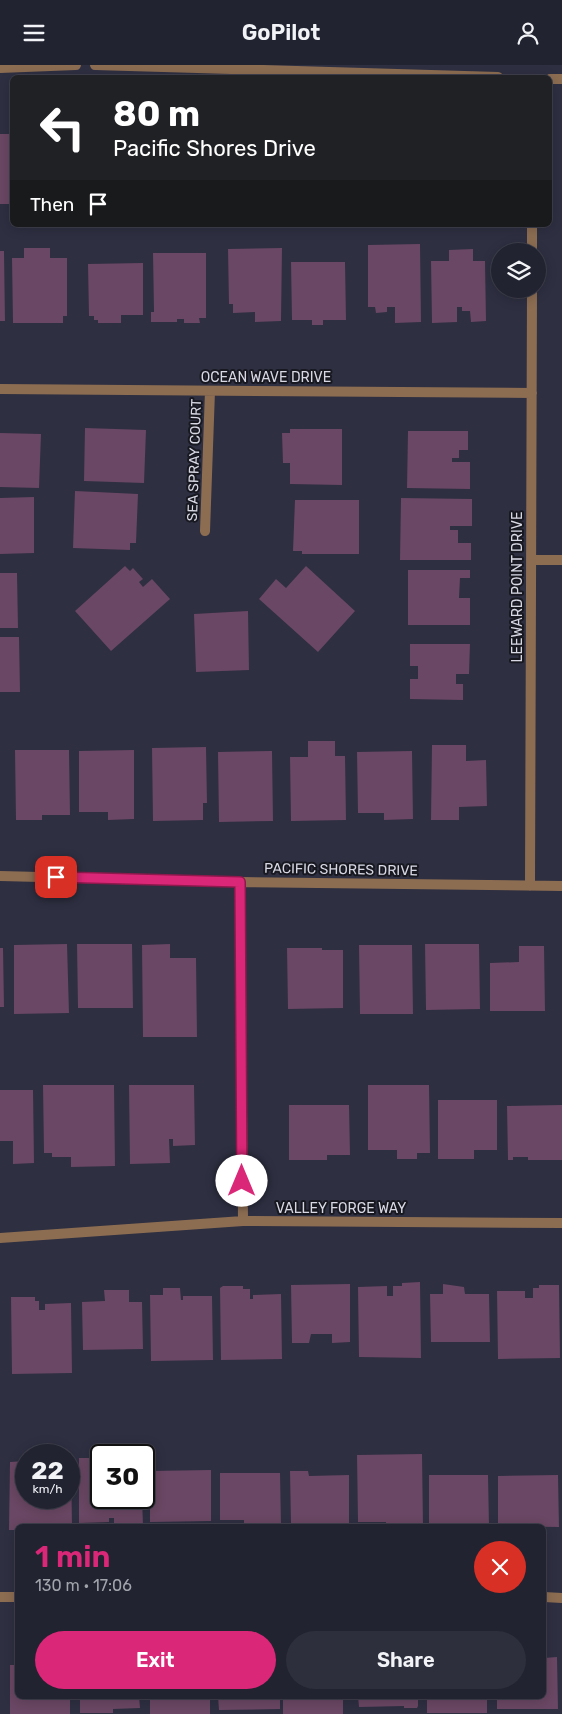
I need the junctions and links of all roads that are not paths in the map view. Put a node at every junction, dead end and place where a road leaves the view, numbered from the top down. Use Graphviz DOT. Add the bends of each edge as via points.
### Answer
graph roads {
  1 [pos="76,65"];
  2 [pos="95,65"];
  3 [pos="0,68"];
  4 [pos="431,75"];
  5 [pos="532,227"];
  6 [pos="532,243"];
  7 [pos="532,298"];
  8 [pos="0,389"];
  9 [pos="210,391"];
  10 [pos="532,393"];
  11 [pos="205,531"];
  12 [pos="531,560"];
  13 [pos="562,560"];
  14 [pos="0,875"];
  15 [pos="240,882"];
  16 [pos="530,886"];
  17 [pos="562,886"];
  18 [pos="243,1221"];
  19 [pos="562,1223"];
  20 [pos="0,1238"];
  21 [pos="0,1597"];
  22 [pos="15,1597"];
  23 [pos="546,1597"];
  24 [pos="562,1598"];
  1 -- 3 [label="street"];
  2 -- 4 [label="street"];
  5 -- 6 [label="street"];
  7 -- 10 [label="street, LEEWARD POINT DRIVE"];
  8 -- 9 [label="street, OCEAN WAVE DRIVE"];
  9 -- 10 [label="street, OCEAN WAVE DRIVE"];
  9 -- 11 [label="street, SEA SPRAY COURT"];
  10 -- 12 [label="street, LEEWARD POINT DRIVE"];
  12 -- 13 [label="street"];
  12 -- 16 [label="street, LEEWARD POINT DRIVE"];
  14 -- 15 [label="street, PACIFIC SHORES DRIVE"];
  15 -- 16 [label="street, PACIFIC SHORES DRIVE"];
  15 -- 18 [label="street"];
  16 -- 17 [label="street, PACIFIC SHORES DRIVE"];
  18 -- 19 [label="street, VALLEY FORGE WAY"];
  18 -- 20 [label="street, VALLEY FORGE WAY"];
  21 -- 22 [label="street"];
  23 -- 24 [label="street"];
}
